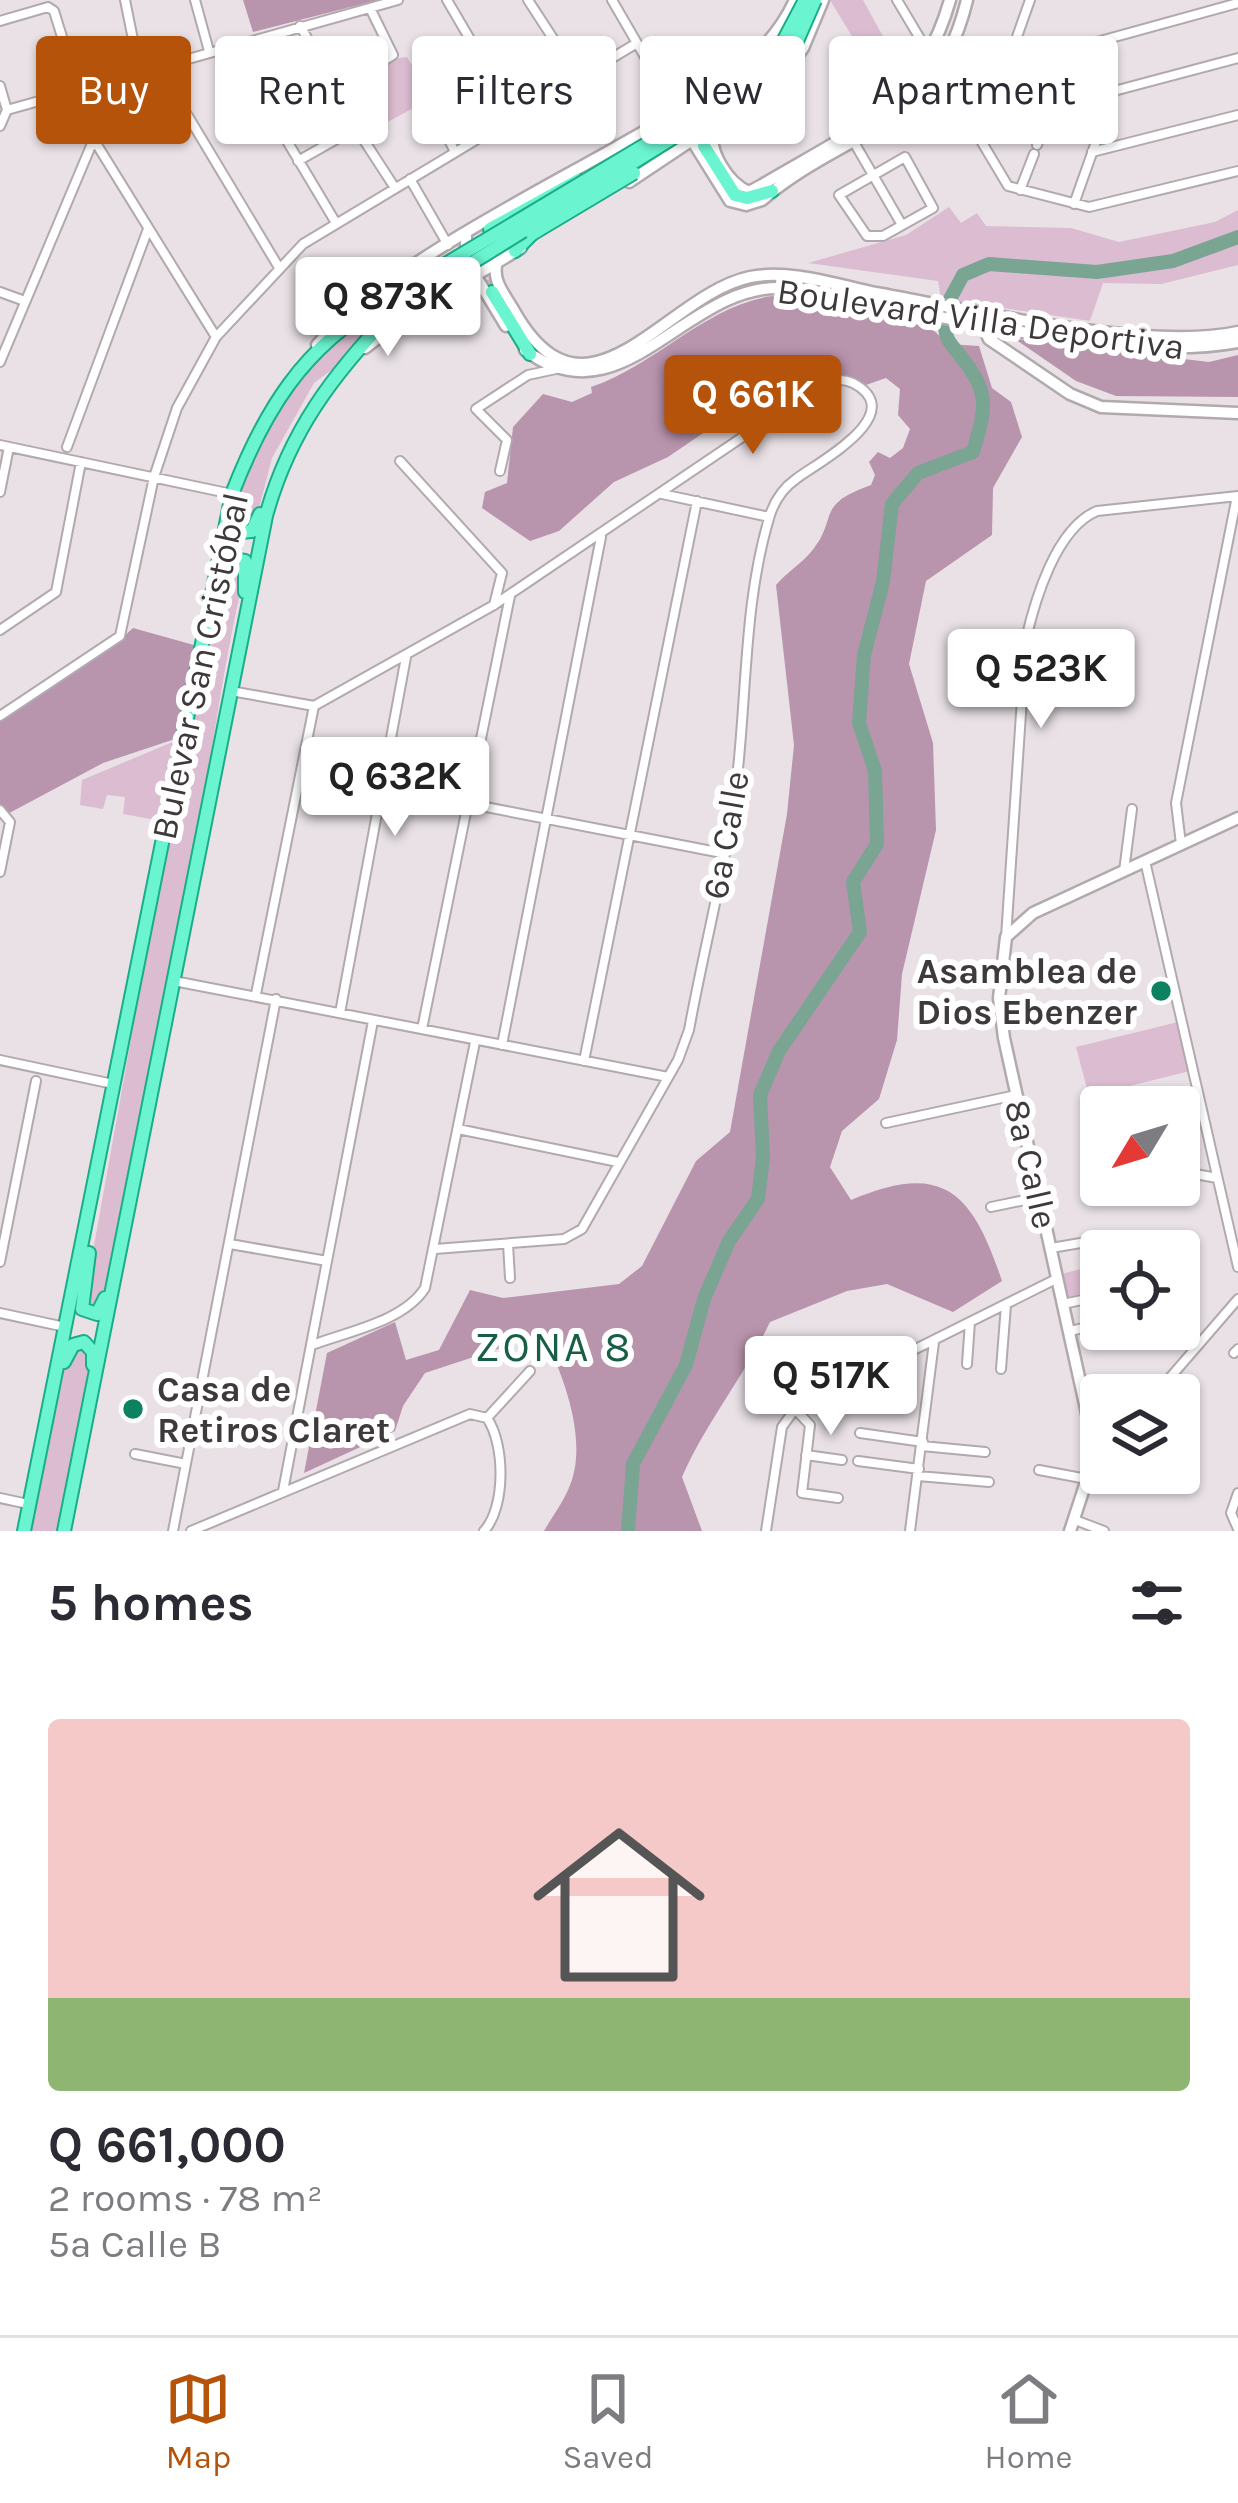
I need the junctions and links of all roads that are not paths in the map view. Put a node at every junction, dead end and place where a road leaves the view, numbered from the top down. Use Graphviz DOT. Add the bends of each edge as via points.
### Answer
graph roads {
  1 [pos="125,0"];
  2 [pos="195,0"];
  3 [pos="398,0"];
  4 [pos="447,0"];
  5 [pos="529,0"];
  6 [pos="612,0"];
  7 [pos="795,0"];
  8 [pos="805,0"];
  9 [pos="819,0"];
  10 [pos="896,0"];
  11 [pos="950,0"];
  12 [pos="967,0"];
  13 [pos="1028,1"];
  14 [pos="1238,3"];
  15 [pos="370,8"];
  16 [pos="0,21"];
  17 [pos="300,26"];
  18 [pos="61,36"];
  19 [pos="132,36"];
  20 [pos="468,36"];
  21 [pos="552,36"];
  22 [pos="774,36"];
  23 [pos="788,36"];
  24 [pos="800,36"];
  25 [pos="917,36"];
  26 [pos="938,36"];
  27 [pos="952,36"];
  28 [pos="1016,36"];
  29 [pos="805,42"];
  30 [pos="637,43"];
  31 [pos="640,48"];
  32 [pos="209,51"];
  33 [pos="191,56"];
  34 [pos="616,56"];
  35 [pos="1238,58"];
  36 [pos="0,86"];
  37 [pos="36,102"];
  38 [pos="7,110"];
  39 [pos="1238,115"];
  40 [pos="191,121"];
  41 [pos="0,126"];
  42 [pos="640,134"];
  43 [pos="92,144"];
  44 [pos="96,144"];
  45 [pos="288,144"];
  46 [pos="450,144"];
  47 [pos="468,144"];
  48 [pos="648,144"];
  49 [pos="667,144"];
  50 [pos="668,144"];
  51 [pos="698,144"];
  52 [pos="713,144"];
  53 [pos="833,144"];
  54 [pos="854,144"];
  55 [pos="979,144"];
  56 [pos="454,152"];
  57 [pos="1090,153"];
  58 [pos="605,154"];
  59 [pos="298,161"];
  60 [pos="1238,171"];
  61 [pos="873,175"];
  62 [pos="592,177"];
  63 [pos="410,179"];
  64 [pos="631,181"];
  65 [pos="395,188"];
  66 [pos="767,188"];
  67 [pos="1020,190"];
  68 [pos="1074,204"];
  69 [pos="336,223"];
  70 [pos="902,225"];
  71 [pos="148,229"];
  72 [pos="490,230"];
  73 [pos="466,236"];
  74 [pos="449,247"];
  75 [pos="515,251"];
  76 [pos="426,261"];
  77 [pos="497,262"];
  78 [pos="278,266"];
  79 [pos="474,275"];
  80 [pos="455,286"];
  81 [pos="0,292"];
  82 [pos="492,292"];
  83 [pos="22,300"];
  84 [pos="388,307"];
  85 [pos="981,318"];
  86 [pos="1238,332"];
  87 [pos="215,337"];
  88 [pos="649,340"];
  89 [pos="1238,342"];
  90 [pos="312,350"];
  91 [pos="527,351"];
  92 [pos="0,362"];
  93 [pos="349,362"];
  94 [pos="556,369"];
  95 [pos="528,376"];
  96 [pos="1238,413"];
  97 [pos="4,446"];
  98 [pos="67,447"];
  99 [pos="249,448"];
  100 [pos="400,461"];
  101 [pos="81,462"];
  102 [pos="280,463"];
  103 [pos="500,470"];
  104 [pos="154,478"];
  105 [pos="0,492"];
  106 [pos="232,494"];
  107 [pos="662,494"];
  108 [pos="1238,496"];
  109 [pos="697,501"];
  110 [pos="769,517"];
  111 [pos="601,537"];
  112 [pos="510,595"];
  113 [pos="494,605"];
  114 [pos="0,630"];
  115 [pos="236,658"];
  116 [pos="406,658"];
  117 [pos="197,666"];
  118 [pos="231,692"];
  119 [pos="314,706"];
  120 [pos="0,716"];
  121 [pos="383,787"];
  122 [pos="464,802"];
  123 [pos="0,809"];
  124 [pos="1132,809"];
  125 [pos="544,818"];
  126 [pos="1238,818"];
  127 [pos="628,835"];
  128 [pos="1181,844"];
  129 [pos="722,854"];
  130 [pos="1145,862"];
  131 [pos="1124,871"];
  132 [pos="0,872"];
  133 [pos="1012,899"];
  134 [pos="1033,913"];
  135 [pos="1006,938"];
  136 [pos="174,981"];
  137 [pos="256,994"];
  138 [pos="276,999"];
  139 [pos="340,1013"];
  140 [pos="373,1021"];
  141 [pos="422,1029"];
  142 [pos="476,1042"];
  143 [pos="502,1045"];
  144 [pos="0,1060"];
  145 [pos="584,1061"];
  146 [pos="668,1077"];
  147 [pos="36,1081"];
  148 [pos="115,1084"];
  149 [pos="1016,1095"];
  150 [pos="886,1123"];
  151 [pos="458,1129"];
  152 [pos="619,1162"];
  153 [pos="1200,1175"];
  154 [pos="1217,1178"];
  155 [pos="1040,1196"];
  156 [pos="991,1207"];
  157 [pos="91,1210"];
  158 [pos="127,1217"];
  159 [pos="230,1244"];
  160 [pos="508,1244"];
  161 [pos="1080,1244"];
  162 [pos="435,1249"];
  163 [pos="1052,1249"];
  164 [pos="0,1262"];
  165 [pos="327,1262"];
  166 [pos="1238,1267"];
  167 [pos="510,1278"];
  168 [pos="1058,1278"];
  169 [pos="1238,1299"];
  170 [pos="1080,1301"];
  171 [pos="1006,1304"];
  172 [pos="1064,1304"];
  173 [pos="0,1313"];
  174 [pos="970,1322"];
  175 [pos="65,1327"];
  176 [pos="1080,1329"];
  177 [pos="1070,1331"];
  178 [pos="934,1340"];
  179 [pos="314,1344"];
  180 [pos="967,1364"];
  181 [pos="1001,1369"];
  182 [pos="530,1371"];
  183 [pos="1081,1374"];
  184 [pos="1173,1374"];
  185 [pos="795,1409"];
  186 [pos="484,1417"];
  187 [pos="860,1432"];
  188 [pos="922,1444"];
  189 [pos="985,1452"];
  190 [pos="135,1454"];
  191 [pos="806,1454"];
  192 [pos="842,1460"];
  193 [pos="858,1461"];
  194 [pos="38,1463"];
  195 [pos="186,1464"];
  196 [pos="1039,1470"];
  197 [pos="78,1473"];
  198 [pos="919,1473"];
  199 [pos="1080,1473"];
  200 [pos="989,1481"];
  201 [pos="283,1491"];
  202 [pos="1238,1493"];
  203 [pos="1083,1494"];
  204 [pos="0,1498"];
  205 [pos="838,1498"];
  206 [pos="29,1504"];
  207 [pos="1076,1524"];
  208 [pos="1238,1528"];
  209 [pos="486,1530"];
  210 [pos="24,1531"];
  211 [pos="64,1531"];
  212 [pos="172,1531"];
  213 [pos="190,1531"];
  214 [pos="766,1531"];
  215 [pos="910,1531"];
  216 [pos="1104,1531"];
  1 -- 19 [label="street"];
  2 -- 32 [label="street"];
  3 -- 15 [label="street"];
  4 -- 20 [label="street"];
  5 -- 21 [label="street"];
  6 -- 30 [label="street"];
  7 -- 22 [label="street"];
  8 -- 23 [label="main road, Bulevar San Cristóbal, bridge"];
  9 -- 24 [label="main road, Bulevar San Cristóbal, bridge"];
  9 -- 29 [label="street"];
  10 -- 25 [label="street"];
  11 -- 26 [label="street"];
  12 -- 27 [label="street"];
  13 -- 28 [label="street"];
  14 -- 67 [label="street" via="1071,49"];
  15 -- 17 [label="street"];
  15 -- 17 [label="street" via="393,55 338,86"];
  16 -- 18 [label="street" via="48,8"];
  17 -- 32 [label="street"];
  30 -- 31 [label="street"];
  30 -- 34 [label="street"];
  32 -- 33 [label="street"];
  35 -- 57 [label="street" via="1111,94"];
  36 -- 38 [label="street"];
  37 -- 38 [label="street"];
  38 -- 41 [label="street"];
  39 -- 57 [label="street"];
  40 -- 78 [label="street"];
  42 -- 58 [label="street"];
  43 -- 83 [label="street"];
  44 -- 71 [label="street"];
  45 -- 59 [label="street"];
  46 -- 56 [label="street"];
  47 -- 56 [label="street"];
  48 -- 62 [label="main road, Bulevar San Cristóbal, bridge"];
  49 -- 84 [label="main road, Bulevar San Cristóbal, bridge"];
  50 -- 75 [label="main road, bridge"];
  51 -- 64 [label="street"];
  51 -- 66 [label="main road" via="735,195"];
  51 -- 66 [label="street" via="737,204 753,203"];
  52 -- 66 [label="street" via="734,184 749,192"];
  53 -- 66 [label="street"];
  54 -- 61 [label="street"];
  54 -- 66 [label="street"];
  55 -- 67 [label="street" via="1002,181"];
  56 -- 63 [label="street"];
  57 -- 68 [label="street"];
  58 -- 64 [label="street" via="626,162"];
  58 -- 73 [label="street"];
  59 -- 65 [label="street" via="356,128"];
  59 -- 69 [label="street"];
  60 -- 68 [label="street" via="1102,207"];
  61 -- 70 [label="street"];
  61 -- 70 [label="street" via="839,194 852,218 867,236"];
  61 -- 70 [label="street" via="905,157 933,208"];
  62 -- 72 [label="main road, bridge"];
  62 -- 84 [label="main road, Bulevar San Cristóbal, bridge"];
  63 -- 65 [label="street"];
  63 -- 74 [label="street"];
  64 -- 75 [label="street"];
  65 -- 69 [label="street"];
  67 -- 68 [label="street"];
  69 -- 78 [label="street"];
  71 -- 87 [label="street"];
  71 -- 98 [label="street"];
  73 -- 74 [label="street"];
  73 -- 79 [label="street"];
  74 -- 76 [label="street"];
  75 -- 77 [label="street"];
  76 -- 80 [label="street" via="442,266"];
  76 -- 90 [label="street" via="355,307"];
  77 -- 79 [label="street"];
  77 -- 88 [label="street, Boulevard Villa Deportiva" via="495,279 544,351 591,364"];
  78 -- 87 [label="street"];
  79 -- 80 [label="street"];
  79 -- 91 [label="street"];
  80 -- 93 [label="street"];
  81 -- 83 [label="street"];
  82 -- 91 [label="main road"];
  83 -- 92 [label="street"];
  84 -- 90 [label="main road, Bulevar San Cristóbal"];
  84 -- 93 [label="main road, Bulevar San Cristóbal"];
  85 -- 86 [label="street, Boulevard Villa Deportiva" via="1169,336"];
  85 -- 88 [label="street, Boulevard Villa Deportiva" via="755,288"];
  85 -- 89 [label="street, Boulevard Villa Deportiva" via="1178,348"];
  85 -- 96 [label="street" via="989,339 1101,407"];
  87 -- 104 [label="street" via="177,408"];
  88 -- 94 [label="street, Boulevard Villa Deportiva" via="608,370"];
  90 -- 99 [label="main road, Bulevar San Cristóbal"];
  91 -- 94 [label="street"];
  91 -- 95 [label="street"];
  93 -- 102 [label="main road, Bulevar San Cristóbal" via="313,404"];
  94 -- 95 [label="street"];
  95 -- 103 [label="street" via="476,409 507,440"];
  97 -- 101 [label="street"];
  97 -- 105 [label="street"];
  99 -- 102 [label="main road" via="233,522 240,532 256,525"];
  99 -- 106 [label="main road, Bulevar San Cristóbal"];
  100 -- 113 [label="street" via="502,573"];
  101 -- 104 [label="street"];
  101 -- 114 [label="street" via="56,592"];
  102 -- 115 [label="main road, Bulevar San Cristóbal"];
  104 -- 106 [label="street"];
  104 -- 120 [label="street" via="120,636"];
  106 -- 117 [label="main road, Bulevar San Cristóbal"];
  107 -- 109 [label="street"];
  107 -- 110 [label="street, 6a Calle" via="818,386 855,384 867,397 859,436 794,480"];
  107 -- 111 [label="street"];
  108 -- 128 [label="street" via="1176,803"];
  108 -- 133 [label="street, 8a Calle" via="1097,511 1058,554 1026,639"];
  109 -- 110 [label="street"];
  109 -- 127 [label="street"];
  110 -- 129 [label="street, 6a Calle"];
  111 -- 112 [label="street"];
  111 -- 125 [label="street"];
  112 -- 113 [label="street"];
  112 -- 122 [label="street"];
  113 -- 116 [label="street"];
  115 -- 117 [label="main road" via="247,568 239,557 222,571"];
  115 -- 118 [label="main road, Bulevar San Cristóbal"];
  116 -- 119 [label="street"];
  116 -- 121 [label="street"];
  117 -- 148 [label="main road, Bulevar San Cristóbal"];
  118 -- 119 [label="street"];
  118 -- 136 [label="main road, Bulevar San Cristóbal"];
  119 -- 137 [label="street"];
  121 -- 122 [label="street"];
  121 -- 139 [label="street"];
  122 -- 125 [label="street"];
  122 -- 141 [label="street"];
  123 -- 132 [label="street" via="10,823"];
  124 -- 131 [label="street"];
  125 -- 127 [label="street"];
  125 -- 143 [label="street"];
  126 -- 128 [label="street"];
  127 -- 129 [label="street"];
  127 -- 145 [label="street"];
  128 -- 130 [label="street"];
  129 -- 146 [label="street, 6a Calle" via="689,1030"];
  130 -- 131 [label="street"];
  130 -- 154 [label="street"];
  131 -- 134 [label="street"];
  133 -- 134 [label="street"];
  133 -- 135 [label="street, 8a Calle"];
  134 -- 135 [label="street"];
  135 -- 149 [label="street, 8a Calle" via="999,998"];
  136 -- 137 [label="street"];
  136 -- 158 [label="main road, Bulevar San Cristóbal"];
  137 -- 138 [label="street"];
  138 -- 139 [label="street"];
  138 -- 159 [label="street"];
  139 -- 140 [label="street"];
  140 -- 141 [label="street"];
  140 -- 165 [label="street"];
  141 -- 142 [label="street"];
  142 -- 143 [label="street"];
  142 -- 151 [label="street"];
  143 -- 145 [label="street"];
  144 -- 148 [label="street"];
  145 -- 146 [label="street"];
  146 -- 152 [label="street, 6a Calle"];
  147 -- 164 [label="street"];
  148 -- 157 [label="main road, Bulevar San Cristóbal"];
  149 -- 150 [label="street"];
  149 -- 155 [label="street, 8a Calle"];
  151 -- 152 [label="street"];
  151 -- 162 [label="street"];
  152 -- 160 [label="street, 6a Calle" via="582,1229 564,1239"];
  153 -- 154 [label="street"];
  154 -- 166 [label="street"];
  155 -- 156 [label="street"];
  155 -- 163 [label="street, 8a Calle"];
  157 -- 158 [label="main road" via="80,1302 91,1316 104,1304"];
  157 -- 175 [label="main road, Bulevar San Cristóbal"];
  158 -- 197 [label="main road, Bulevar San Cristóbal"];
  159 -- 165 [label="street"];
  159 -- 195 [label="street"];
  160 -- 162 [label="street"];
  160 -- 167 [label="street"];
  161 -- 163 [label="street"];
  162 -- 179 [label="street" via="424,1288 408,1306"];
  163 -- 168 [label="street, 8a Calle"];
  165 -- 179 [label="street"];
  168 -- 171 [label="street"];
  168 -- 172 [label="street, 8a Calle"];
  169 -- 184 [label="street"];
  170 -- 172 [label="street"];
  171 -- 174 [label="street"];
  171 -- 181 [label="street"];
  172 -- 177 [label="street, 8a Calle"];
  173 -- 175 [label="street"];
  174 -- 178 [label="street"];
  174 -- 180 [label="street"];
  175 -- 194 [label="main road, Bulevar San Cristóbal"];
  176 -- 177 [label="street"];
  177 -- 183 [label="street, 8a Calle"];
  178 -- 185 [label="street"];
  178 -- 188 [label="street"];
  179 -- 201 [label="street"];
  182 -- 186 [label="street"];
  185 -- 191 [label="street" via="810,1425"];
  185 -- 214 [label="street" via="782,1427"];
  186 -- 201 [label="street" via="459,1417"];
  186 -- 209 [label="street" via="497,1434 498,1510"];
  187 -- 188 [label="street"];
  188 -- 189 [label="street"];
  188 -- 198 [label="street"];
  190 -- 195 [label="street"];
  191 -- 192 [label="street"];
  191 -- 205 [label="street" via="802,1493"];
  193 -- 198 [label="street"];
  194 -- 197 [label="main road" via="62,1368 73,1345 84,1342 94,1360"];
  194 -- 206 [label="main road, Bulevar San Cristóbal"];
  195 -- 212 [label="street"];
  196 -- 199 [label="street"];
  197 -- 211 [label="main road, Bulevar San Cristóbal"];
  198 -- 200 [label="street"];
  198 -- 215 [label="street"];
  201 -- 213 [label="street"];
  202 -- 208 [label="street" via="1231,1513"];
  203 -- 207 [label="street, 8a Calle"];
  204 -- 206 [label="street"];
  206 -- 210 [label="main road, Bulevar San Cristóbal"];
  207 -- 216 [label="street"];
}
